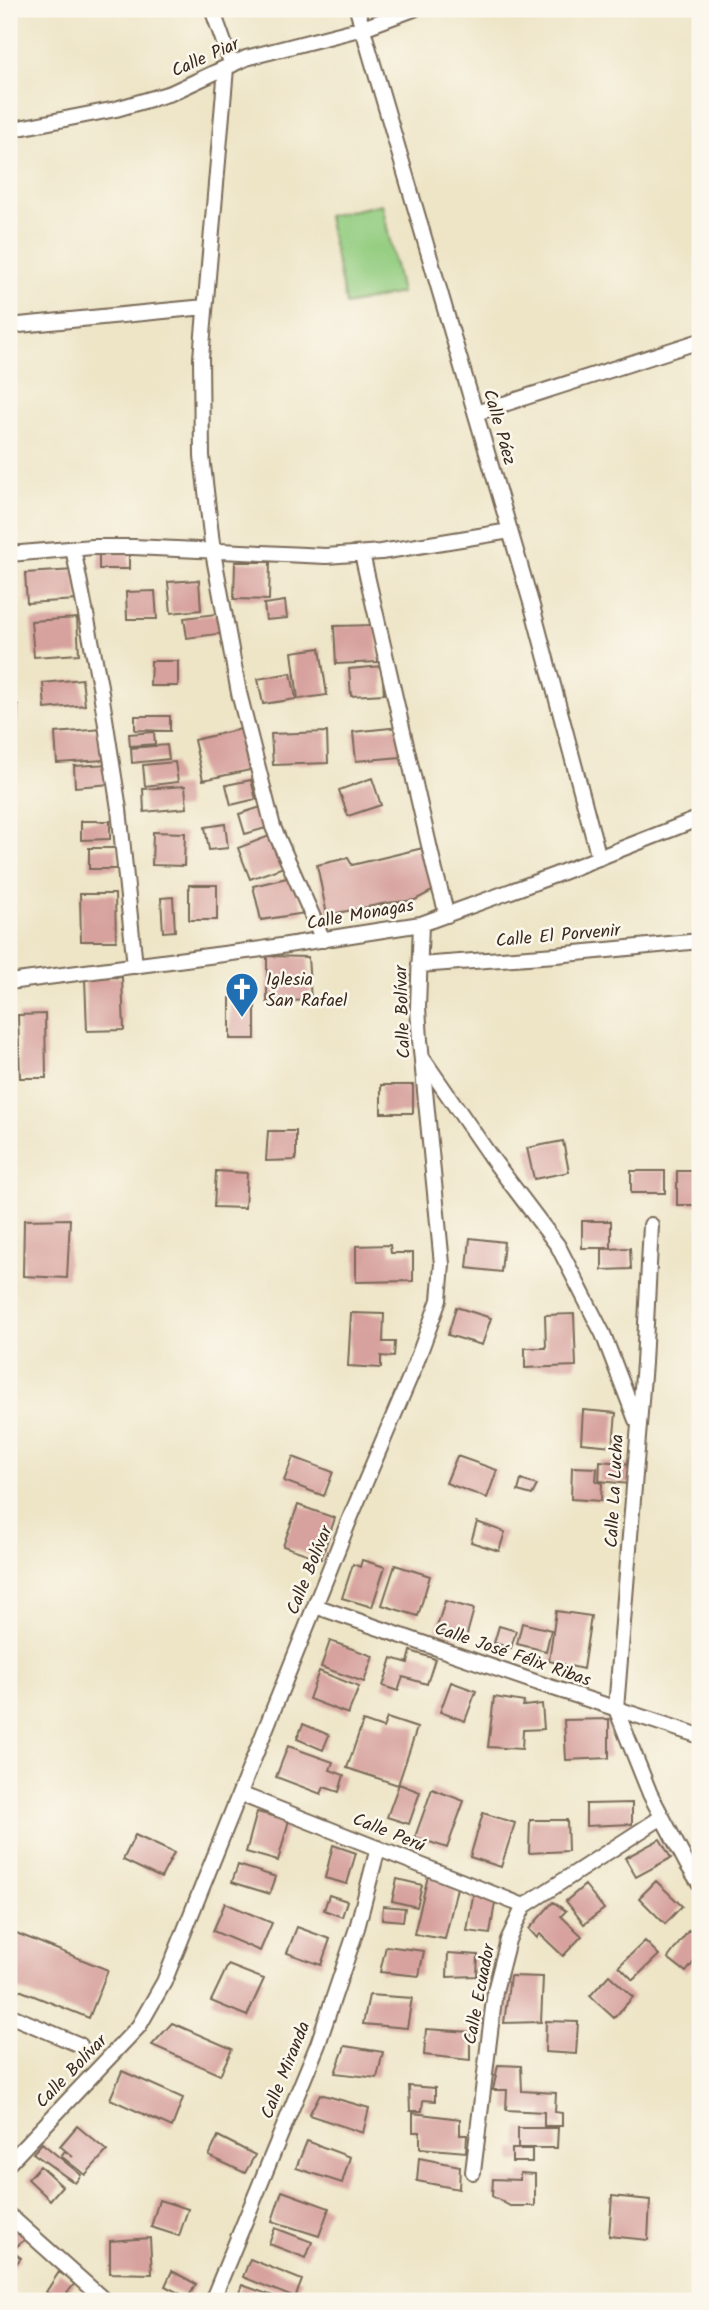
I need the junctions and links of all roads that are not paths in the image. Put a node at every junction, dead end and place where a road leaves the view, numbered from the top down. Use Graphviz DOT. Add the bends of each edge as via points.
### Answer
graph roads {
  1 [pos="212,9"];
  2 [pos="357,9"];
  3 [pos="414,9"];
  4 [pos="363,28"];
  5 [pos="229,66"];
  6 [pos="9,131"];
  7 [pos="205,307"];
  8 [pos="9,326"];
  9 [pos="700,341"];
  10 [pos="476,413"];
  11 [pos="510,531"];
  12 [pos="73,548"];
  13 [pos="213,552"];
  14 [pos="9,554"];
  15 [pos="362,554"];
  16 [pos="700,818"];
  17 [pos="598,858"];
  18 [pos="447,915"];
  19 [pos="421,924"];
  20 [pos="323,940"];
  21 [pos="700,941"];
  22 [pos="419,965"];
  23 [pos="135,966"];
  24 [pos="9,982"];
  25 [pos="422,1056"];
  26 [pos="651,1225"];
  27 [pos="637,1424"];
  28 [pos="315,1606"];
  29 [pos="616,1709"];
  30 [pos="700,1735"];
  31 [pos="240,1794"];
  32 [pos="662,1817"];
  33 [pos="379,1848"];
  34 [pos="700,1884"];
  35 [pos="524,1906"];
  36 [pos="9,2015"];
  37 [pos="80,2045"];
  38 [pos="9,2163"];
  39 [pos="473,2172"];
  40 [pos="9,2215"];
  41 [pos="105,2301"];
  42 [pos="212,2301"];
  1 -- 5 [label="street"];
  2 -- 4 [label="street, Calle Páez"];
  3 -- 4 [label="street, Calle Piar"];
  4 -- 5 [label="street, Calle Piar"];
  4 -- 10 [label="street, Calle Páez"];
  5 -- 6 [label="street, Calle Piar" via="152,99"];
  5 -- 7 [label="street"];
  7 -- 8 [label="street"];
  7 -- 13 [label="street" via="200,407"];
  9 -- 10 [label="street"];
  10 -- 11 [label="street, Calle Páez"];
  11 -- 15 [label="street"];
  11 -- 17 [label="street, Calle Páez"];
  12 -- 13 [label="street"];
  12 -- 14 [label="street"];
  12 -- 23 [label="street" via="119,809"];
  13 -- 15 [label="street"];
  13 -- 20 [label="street" via="239,693 273,827"];
  15 -- 18 [label="street"];
  16 -- 17 [label="street, Calle Monagas"];
  17 -- 18 [label="street, Calle Monagas"];
  18 -- 19 [label="street, Calle Monagas"];
  19 -- 20 [label="street, Calle Monagas"];
  19 -- 22 [label="street, Calle Bolívar"];
  20 -- 23 [label="street, Calle Monagas"];
  21 -- 22 [label="street, Calle El Porvenir"];
  22 -- 25 [label="street, Calle Bolívar"];
  23 -- 24 [label="street, Calle Monagas"];
  25 -- 27 [label="street, Calle La Lucha" via="558,1246 603,1334"];
  25 -- 28 [label="street, Calle Bolívar" via="442,1264 439,1300"];
  26 -- 27 [label="street"];
  27 -- 29 [label="street, Calle La Lucha"];
  28 -- 29 [label="street, Calle José Félix Ribas"];
  28 -- 31 [label="street, Calle Bolívar"];
  29 -- 30 [label="street, Calle José Félix Ribas"];
  29 -- 32 [label="street, Calle La Lucha"];
  31 -- 33 [label="street, Calle Perú"];
  31 -- 38 [label="street, Calle Bolívar" via="164,1982 139,2026"];
  32 -- 34 [label="street, Calle La Lucha"];
  32 -- 35 [label="street"];
  33 -- 35 [label="street, Calle Perú"];
  33 -- 42 [label="street, Calle Miranda" via="318,2043"];
  35 -- 39 [label="street, Calle Ecuador" via="508,1940 495,1991"];
  36 -- 37 [label="street"];
  40 -- 41 [label="street"];
}
